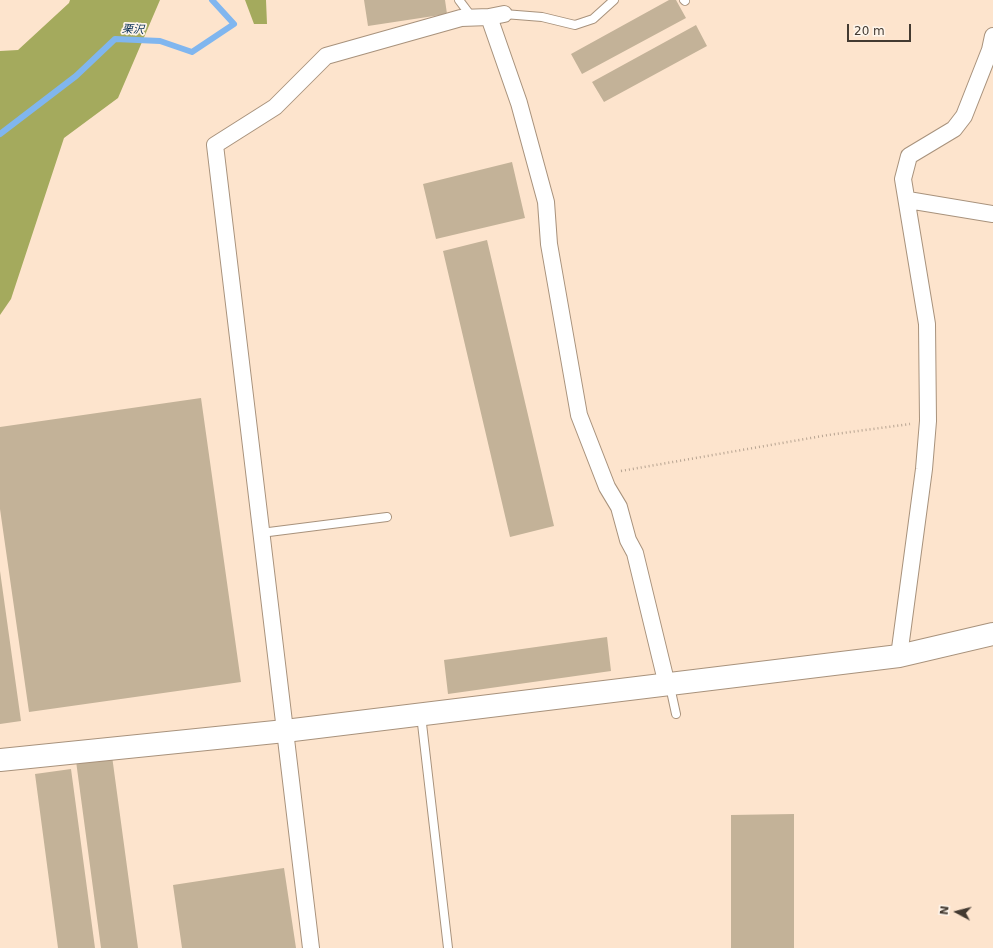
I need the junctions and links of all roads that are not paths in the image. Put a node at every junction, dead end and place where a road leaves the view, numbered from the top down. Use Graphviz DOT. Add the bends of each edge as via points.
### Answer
graph roads {
  1 [pos="460,0"];
  2 [pos="614,0"];
  3 [pos="496,15"];
  4 [pos="468,17"];
  5 [pos="993,36"];
  6 [pos="908,200"];
  7 [pos="993,214"];
  8 [pos="387,517"];
  9 [pos="261,533"];
  10 [pos="993,634"];
  11 [pos="900,656"];
  12 [pos="667,685"];
  13 [pos="421,714"];
  14 [pos="676,714"];
  15 [pos="285,731"];
  16 [pos="0,760"];
  17 [pos="311,948"];
  18 [pos="448,948"];
  1 -- 4 [label="lane" via="468,12"];
  2 -- 3 [label="lane" via="593,19 575,25 542,17"];
  3 -- 4 [label="street"];
  3 -- 12 [label="street" via="546,202 549,244 579,415 607,487 619,507 628,540 635,553"];
  4 -- 9 [label="street" via="326,56 276,107 215,145"];
  5 -- 6 [label="street" via="964,116 954,128 909,156 903,179"];
  6 -- 7 [label="street"];
  6 -- 11 [label="street" via="927,324 928,421"];
  8 -- 9 [label="lane"];
  9 -- 15 [label="street"];
  10 -- 11 [label="street"];
  11 -- 12 [label="street"];
  12 -- 13 [label="street"];
  12 -- 14 [label="lane" via="671,691"];
  13 -- 15 [label="street"];
  13 -- 18 [label="lane"];
  15 -- 16 [label="street"];
  15 -- 17 [label="street"];
}
